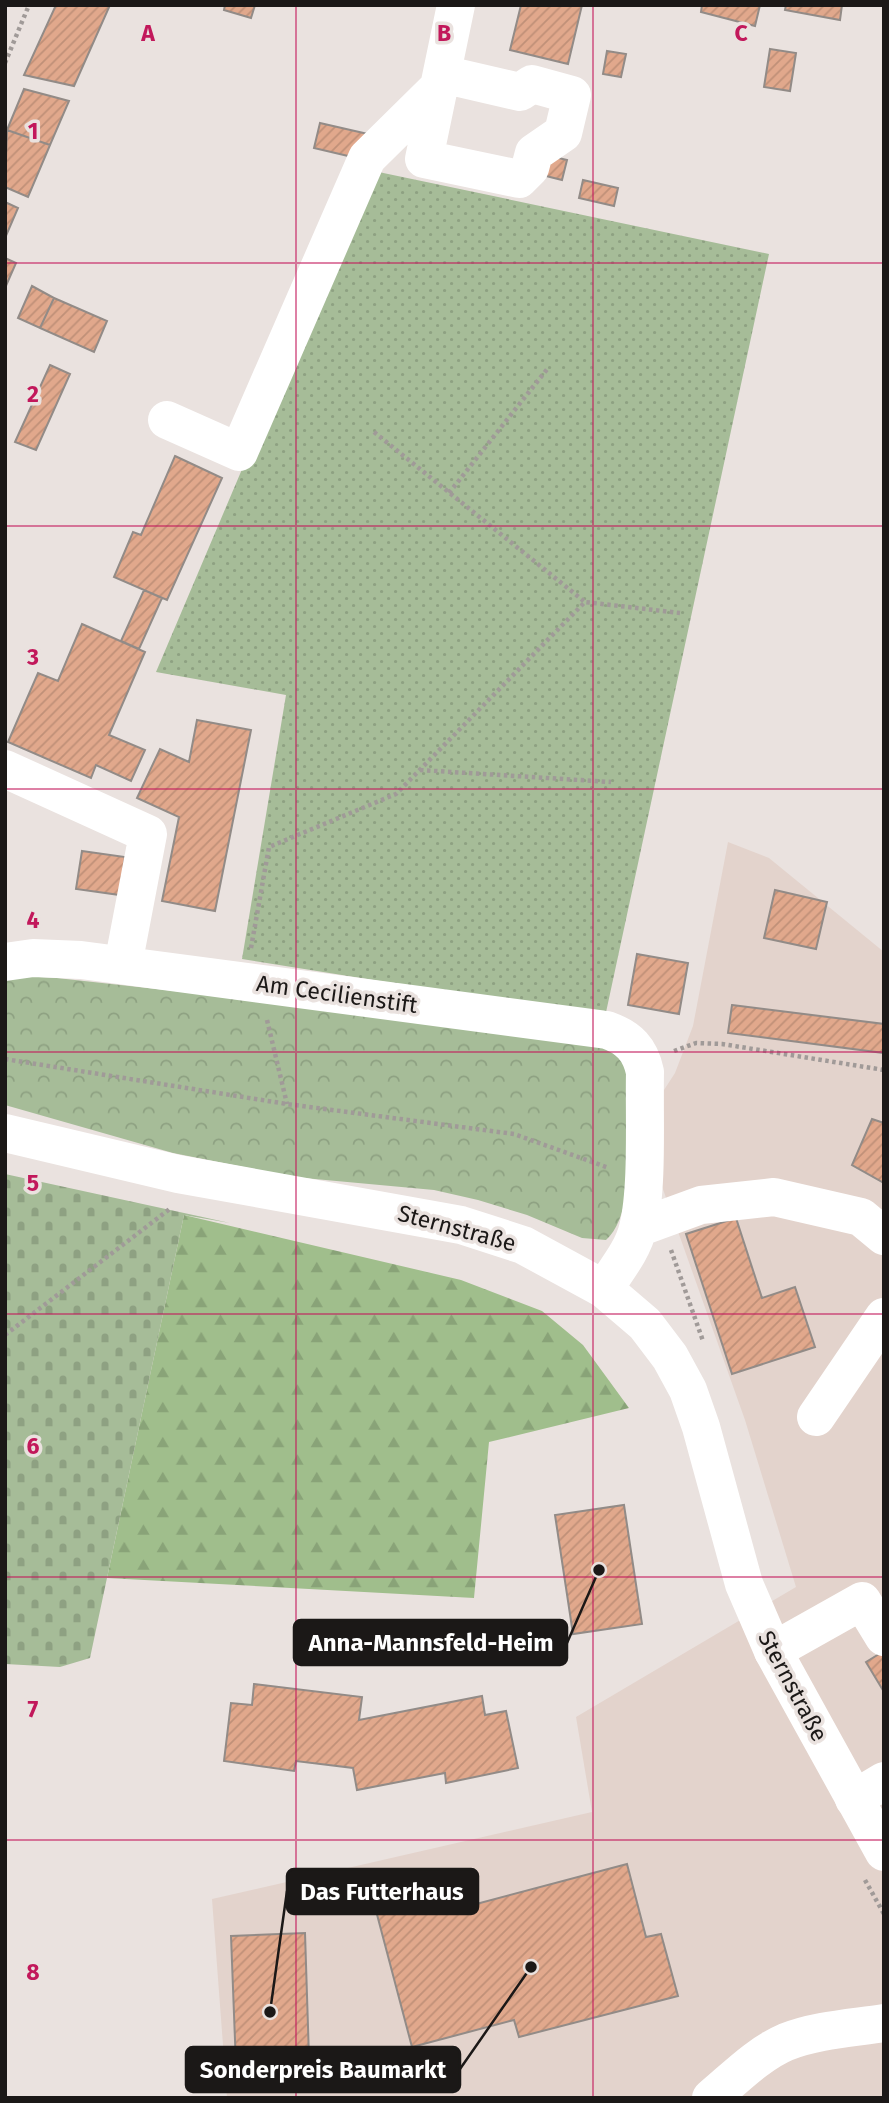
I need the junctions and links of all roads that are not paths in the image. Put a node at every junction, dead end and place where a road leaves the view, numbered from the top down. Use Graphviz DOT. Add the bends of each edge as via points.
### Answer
graph roads {
  1 [pos="456,5"];
  2 [pos="167,420"];
  3 [pos="5,769"];
  4 [pos="5,962"];
  5 [pos="123,965"];
  6 [pos="5,1133"];
  7 [pos="638,1228"];
  8 [pos="884,1236"];
  9 [pos="604,1289"];
  10 [pos="884,1317"];
  11 [pos="817,1417"];
  12 [pos="873,1595"];
  13 [pos="884,1637"];
  14 [pos="773,1651"];
  15 [pos="869,1790"];
  16 [pos="874,1865"];
  17 [pos="884,2024"];
  18 [pos="711,2098"];
  1 -- 2 [label="main road" via="440,80 367,158 239,452"];
  3 -- 5 [label="main road" via="148,834"];
  4 -- 5 [label="main road, Am Cecilienstift" via="81,960"];
  5 -- 7 [label="main road, Am Cecilienstift" via="607,1030 623,1036 642,1057 645,1072"];
  6 -- 9 [label="main road, Sternstraße" via="178,1174 461,1225 523,1244"];
  7 -- 8 [label="main road" via="701,1205 774,1197 861,1217"];
  7 -- 9 [label="main road, Am Cecilienstift"];
  9 -- 14 [label="main road, Sternstraße" via="645,1324 688,1390 744,1584"];
  10 -- 11 [label="main road"];
  12 -- 13 [label="main road"];
  12 -- 14 [label="main road"];
  14 -- 15 [label="main road, Sternstraße"];
  15 -- 16 [label="main road, Sternstraße"];
  17 -- 18 [label="main road" via="787,2042 756,2060"];
}
